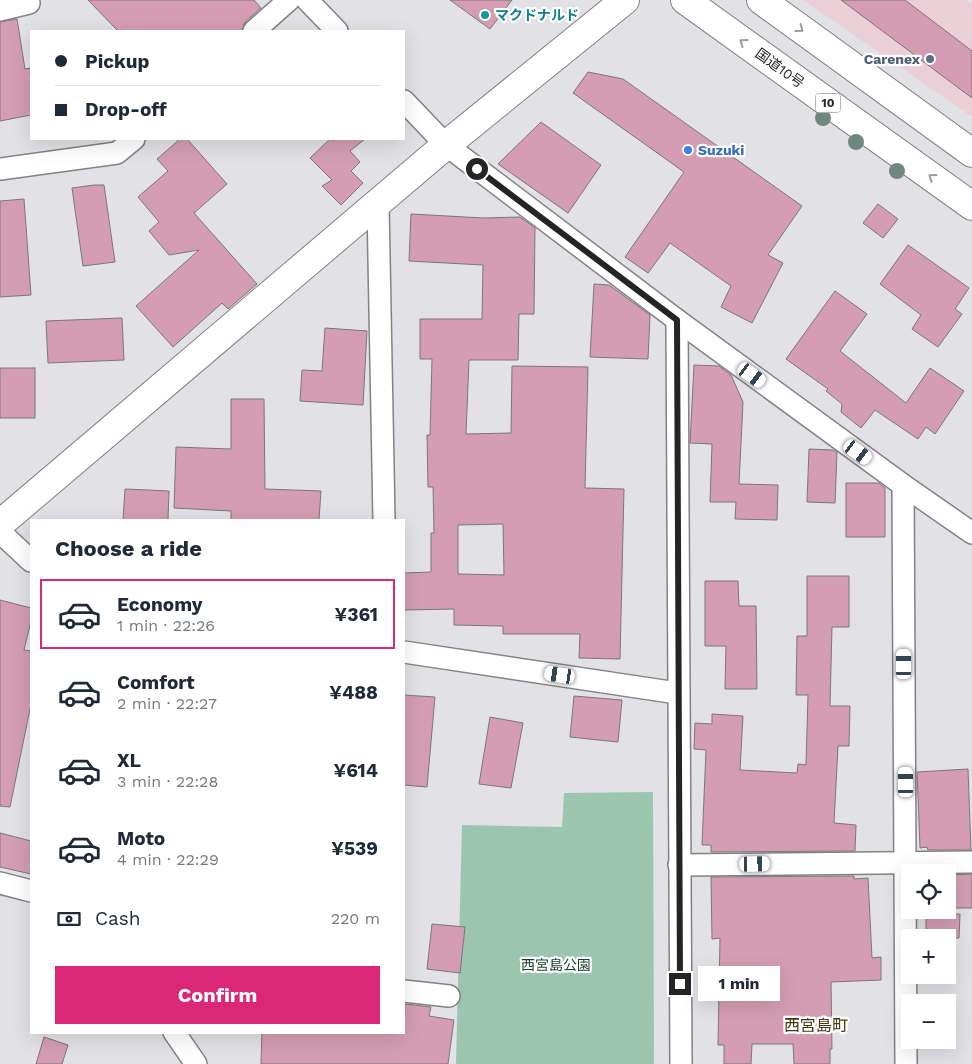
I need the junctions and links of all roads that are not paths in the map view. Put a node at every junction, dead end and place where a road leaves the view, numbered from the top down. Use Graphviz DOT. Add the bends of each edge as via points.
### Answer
graph roads {
  1 [pos="289,0"];
  2 [pos="307,0"];
  3 [pos="625,0"];
  4 [pos="685,0"];
  5 [pos="761,0"];
  6 [pos="29,4"];
  7 [pos="0,10"];
  8 [pos="255,30"];
  9 [pos="336,30"];
  10 [pos="405,102"];
  11 [pos="133,140"];
  12 [pos="446,145"];
  13 [pos="972,153"];
  14 [pos="0,169"];
  15 [pos="378,204"];
  16 [pos="972,206"];
  17 [pos="677,320"];
  18 [pos="903,486"];
  19 [pos="384,519"];
  20 [pos="0,524"];
  21 [pos="0,532"];
  22 [pos="972,533"];
  23 [pos="30,560"];
  24 [pos="405,652"];
  25 [pos="678,693"];
  26 [pos="906,862"];
  27 [pos="972,862"];
  28 [pos="680,865"];
  29 [pos="0,883"];
  30 [pos="30,891"];
  31 [pos="405,991"];
  32 [pos="449,996"];
  33 [pos="175,1034"];
  34 [pos="196,1064"];
  35 [pos="681,1064"];
  36 [pos="906,1064"];
  1 -- 8 [label="street"];
  2 -- 9 [label="street"];
  3 -- 12 [label="main road"];
  16 -- 4 [label="main road, 国道10号 / 10, one-way"];
  5 -- 13 [label="main road, one-way"];
  6 -- 7 [label="street"];
  10 -- 12 [label="street"];
  11 -- 14 [label="street" via="117,154"];
  12 -- 15 [label="main road"];
  12 -- 17 [label="street"];
  15 -- 19 [label="street"];
  15 -- 20 [label="main road"];
  17 -- 18 [label="street"];
  17 -- 25 [label="street"];
  18 -- 22 [label="street"];
  18 -- 26 [label="street"];
  21 -- 23 [label="street"];
  24 -- 25 [label="street"];
  25 -- 28 [label="street"];
  26 -- 27 [label="street"];
  26 -- 28 [label="street"];
  26 -- 36 [label="street"];
  28 -- 35 [label="street"];
  29 -- 30 [label="street"];
  31 -- 32 [label="street"];
  33 -- 34 [label="street"];
}
